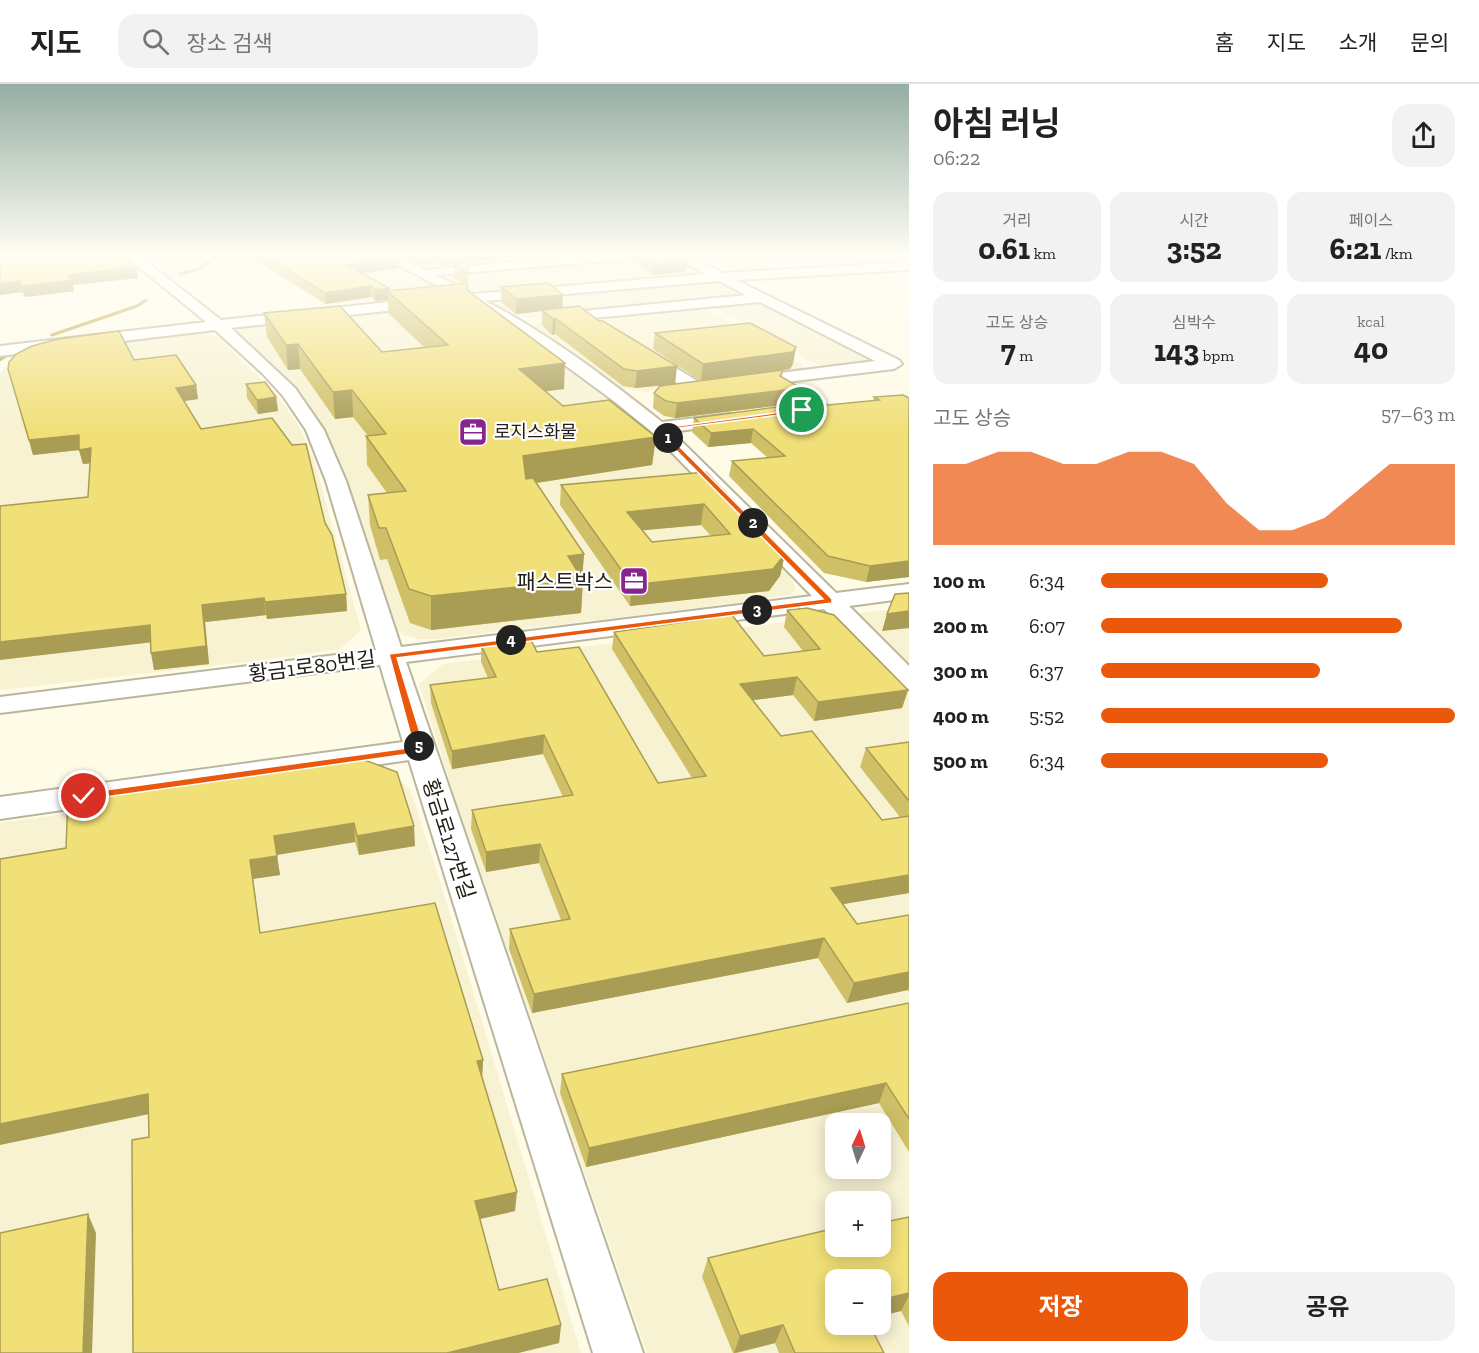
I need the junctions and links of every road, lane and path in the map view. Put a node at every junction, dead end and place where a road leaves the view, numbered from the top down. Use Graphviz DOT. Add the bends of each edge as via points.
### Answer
graph roads {
  1 [pos="201,313"];
  2 [pos="305,313"];
  3 [pos="500,313"];
  4 [pos="605,313"];
  5 [pos="718,313"];
  6 [pos="791,313"];
  7 [pos="587,315"];
  8 [pos="721,315"];
  9 [pos="514,321"];
  10 [pos="213,323"];
  11 [pos="607,328"];
  12 [pos="627,342"];
  13 [pos="0,349"];
  14 [pos="804,361"];
  15 [pos="893,363"];
  16 [pos="909,371"];
  17 [pos="824,372"];
  18 [pos="731,384"];
  19 [pos="675,391"];
  20 [pos="643,396"];
  21 [pos="621,398"];
  22 [pos="747,417"];
  23 [pos="658,429"];
  24 [pos="909,591"];
  25 [pos="829,601"];
  26 [pos="392,656"];
  27 [pos="909,681"];
  28 [pos="0,705"];
  29 [pos="420,749"];
  30 [pos="0,808"];
  31 [pos="618,1353"];
  1 -- 10 [label="street, 황금로127번길"];
  2 -- 10 [label="street"];
  3 -- 9 [label="street"];
  4 -- 7 [label="street"];
  5 -- 8 [label="street"];
  6 -- 15 [label="street"];
  7 -- 9 [label="street"];
  7 -- 11 [label="street"];
  9 -- 21 [label="street"];
  10 -- 13 [label="street"];
  10 -- 26 [label="street, 황금로127번길" via="291,395 314,429 336,481"];
  12 -- 19 [label="street" via="702,387"];
  14 -- 17 [label="street"];
  15 -- 16 [label="street"];
  15 -- 17 [label="street"];
  17 -- 18 [label="street"];
  20 -- 21 [label="street"];
  21 -- 23 [label="street"];
  22 -- 23 [label="street"];
  23 -- 25 [label="street"];
  24 -- 25 [label="street, 황금1로80번길"];
  25 -- 26 [label="street, 황금1로80번길"];
  25 -- 27 [label="street"];
  26 -- 28 [label="street, 황금1로80번길"];
  26 -- 29 [label="street, 황금로127번길"];
  29 -- 30 [label="street"];
  29 -- 31 [label="street, 황금로127번길"];
}
